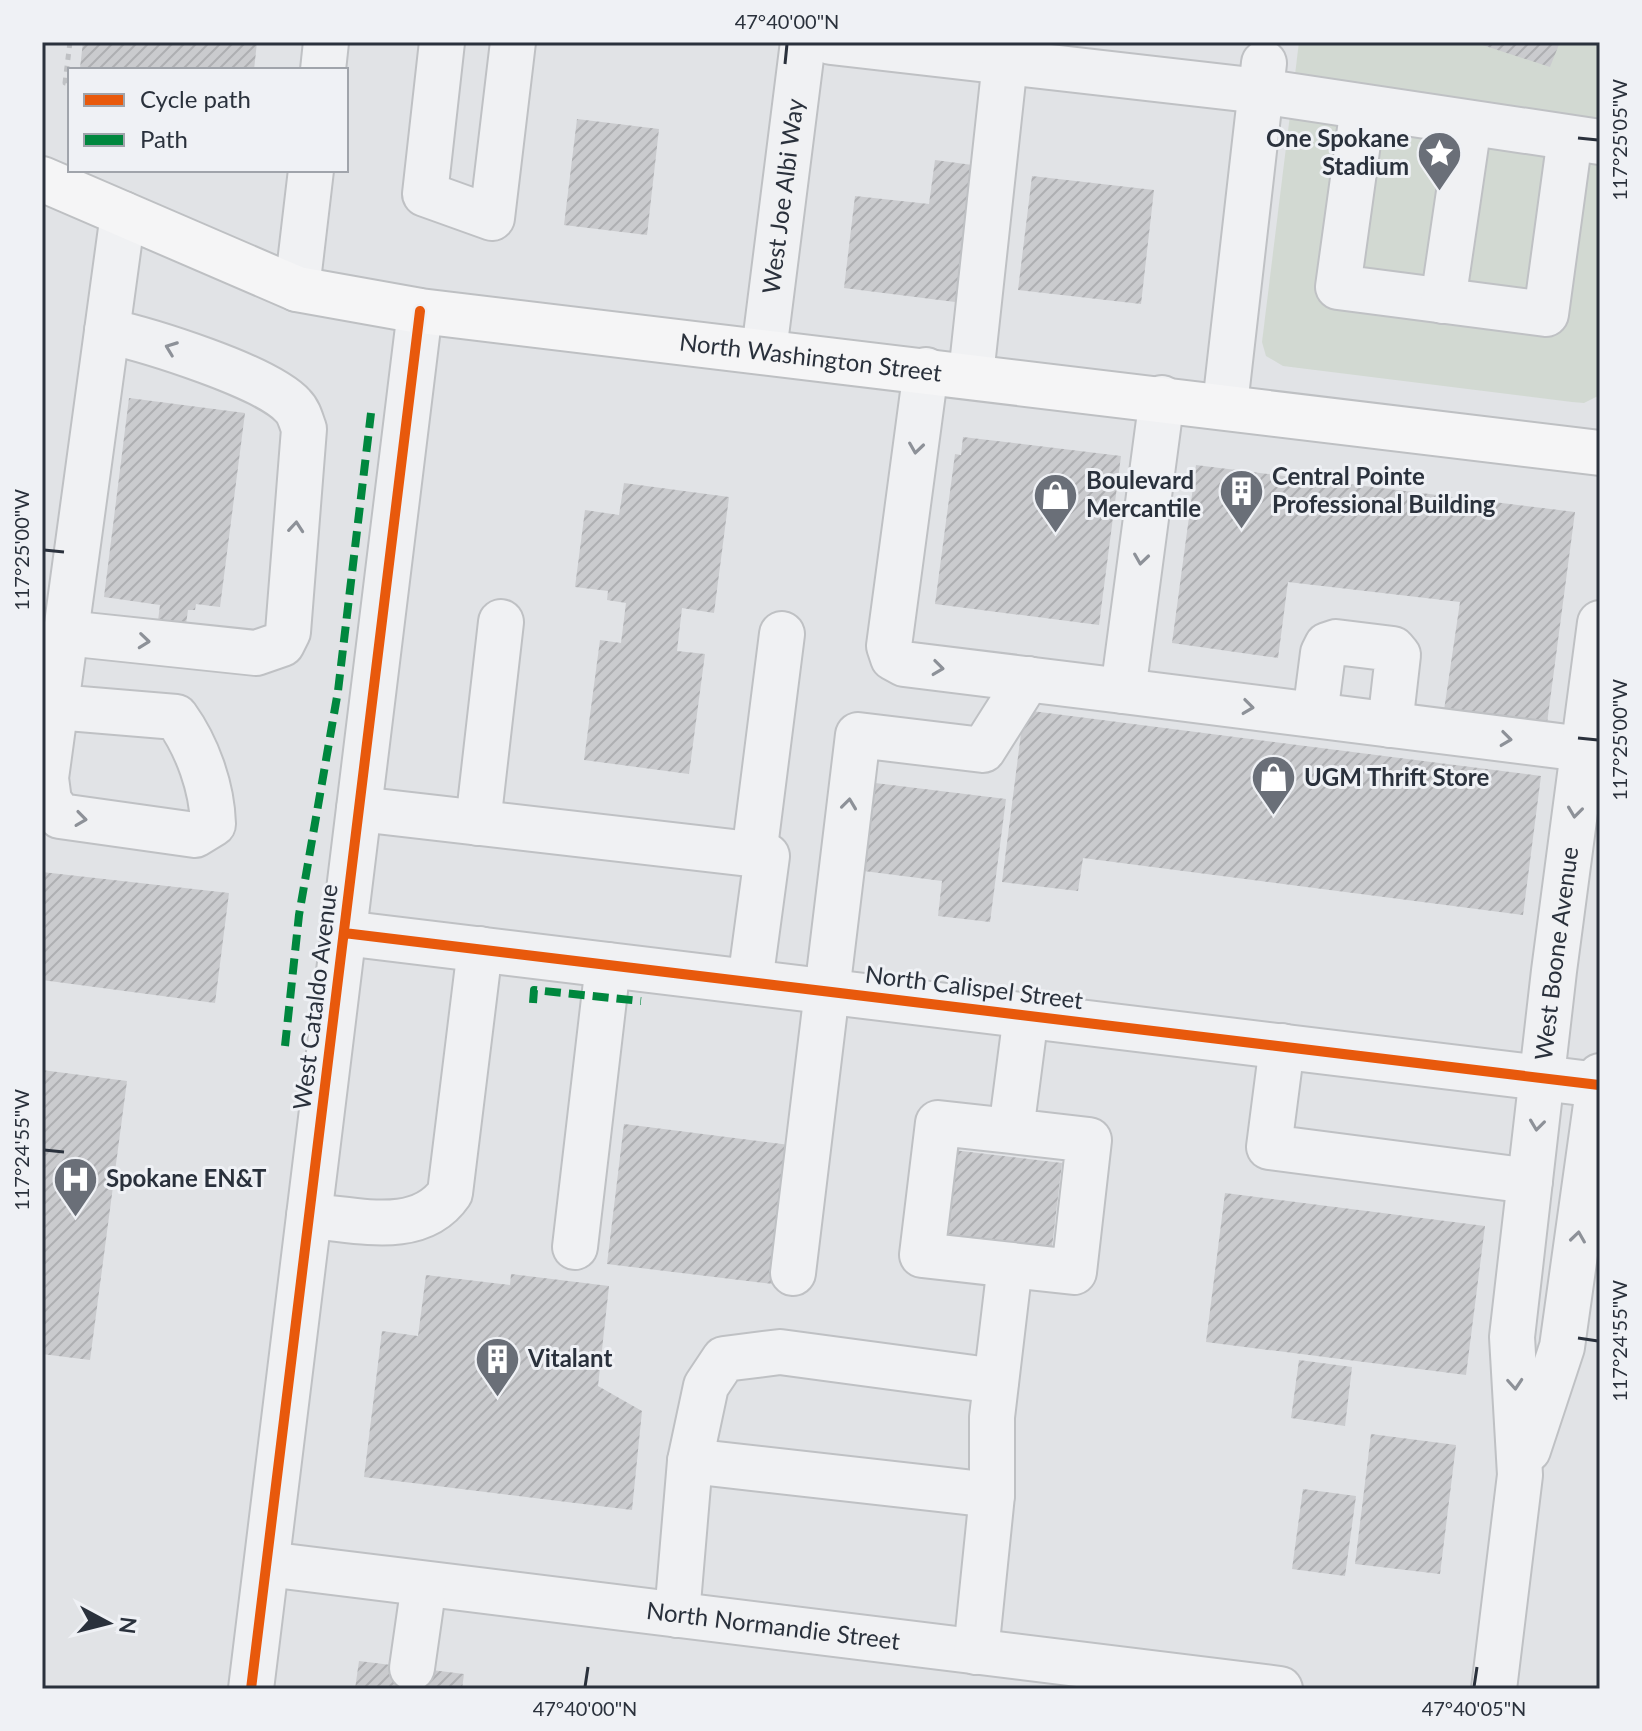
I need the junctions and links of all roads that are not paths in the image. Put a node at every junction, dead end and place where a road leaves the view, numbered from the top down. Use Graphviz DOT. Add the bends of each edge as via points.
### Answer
graph roads {
  1 [pos="326,42"];
  2 [pos="442,42"];
  3 [pos="513,42"];
  4 [pos="803,42"];
  5 [pos="831,42"];
  6 [pos="1005,62"];
  7 [pos="323,68"];
  8 [pos="1262,77"];
  9 [pos="1363,107"];
  10 [pos="1469,124"];
  11 [pos="1585,140"];
  12 [pos="311,172"];
  13 [pos="42,179"];
  14 [pos="123,214"];
  15 [pos="297,289"];
  16 [pos="1443,301"];
  17 [pos="420,311"];
  18 [pos="107,331"];
  19 [pos="764,351"];
  20 [pos="926,370"];
  21 [pos="971,375"];
  22 [pos="1162,398"];
  23 [pos="1225,405"];
  24 [pos="1600,453"];
  25 [pos="501,622"];
  26 [pos="1600,623"];
  27 [pos="66,633"];
  28 [pos="782,634"];
  29 [pos="1028,679"];
  30 [pos="1123,691"];
  31 [pos="56,707"];
  32 [pos="1315,715"];
  33 [pos="1390,725"];
  34 [pos="1583,749"];
  35 [pos="359,809"];
  36 [pos="478,823"];
  37 [pos="754,855"];
  38 [pos="344,933"];
  39 [pos="480,949"];
  40 [pos="608,965"];
  41 [pos="750,982"];
  42 [pos="827,991"];
  43 [pos="1026,1015"];
  44 [pos="1282,1046"];
  45 [pos="1600,1076"];
  46 [pos="1542,1078"];
  47 [pos="1599,1085"];
  48 [pos="1011,1131"];
  49 [pos="1530,1181"];
  50 [pos="309,1216"];
  51 [pos="575,1247"];
  52 [pos="1010,1265"];
  53 [pos="793,1273"];
  54 [pos="1585,1293"];
  55 [pos="996,1381"];
  56 [pos="690,1461"];
  57 [pos="1520,1475"];
  58 [pos="992,1495"];
  59 [pos="267,1564"];
  60 [pos="424,1584"];
  61 [pos="677,1615"];
  62 [pos="976,1652"];
  63 [pos="412,1668"];
  64 [pos="1092,1678"];
  65 [pos="251,1689"];
  66 [pos="1280,1689"];
  67 [pos="1494,1689"];
  1 -- 7 [label="street"];
  2 -- 3 [label="street" via="425,194 492,218"];
  4 -- 19 [label="street, West Joe Albi Way"];
  5 -- 6 [label="street"];
  6 -- 8 [label="street"];
  6 -- 21 [label="street"];
  8 -- 9 [label="street"];
  8 -- 23 [label="street"];
  9 -- 10 [label="street"];
  9 -- 16 [label="street" via="1338,287"];
  10 -- 11 [label="street"];
  10 -- 16 [label="street"];
  11 -- 16 [label="street" via="1546,314"];
  12 -- 15 [label="street"];
  13 -- 14 [label="main road, North Washington Street"];
  14 -- 15 [label="main road, North Washington Street"];
  14 -- 18 [label="street"];
  15 -- 17 [label="main road, North Washington Street"];
  17 -- 19 [label="main road, North Washington Street"];
  17 -- 35 [label="street, West Cataldo Avenue"];
  18 -- 27 [label="street"];
  27 -- 18 [label="street, one-way" via="256,653 282,644 288,632 304,429 295,407 275,392 164,345"];
  19 -- 20 [label="main road, North Washington Street"];
  20 -- 21 [label="main road, North Washington Street"];
  20 -- 29 [label="street, one-way" via="889,646 893,658 904,664"];
  21 -- 22 [label="main road, North Washington Street"];
  22 -- 23 [label="main road, North Washington Street"];
  22 -- 30 [label="street, one-way"];
  23 -- 24 [label="main road, North Washington Street"];
  25 -- 36 [label="street"];
  26 -- 34 [label="street, West Boone Avenue"];
  27 -- 31 [label="street"];
  28 -- 37 [label="street"];
  29 -- 30 [label="street"];
  42 -- 29 [label="street, one-way" via="858,735 983,750"];
  30 -- 32 [label="street, one-way"];
  32 -- 33 [label="street"];
  32 -- 33 [label="street" via="1327,645 1364,645 1393,649 1398,655"];
  33 -- 34 [label="street, one-way"];
  34 -- 46 [label="street, West Boone Avenue, one-way"];
  35 -- 36 [label="street"];
  35 -- 38 [label="street, West Cataldo Avenue"];
  36 -- 37 [label="street"];
  37 -- 41 [label="street" via="767,856"];
  38 -- 39 [label="street, North Calispel Street"];
  38 -- 50 [label="street, West Cataldo Avenue"];
  39 -- 40 [label="street, North Calispel Street"];
  39 -- 50 [label="street" via="450,1193 441,1206 404,1223"];
  40 -- 41 [label="street, North Calispel Street"];
  40 -- 51 [label="street"];
  41 -- 42 [label="street, North Calispel Street"];
  42 -- 43 [label="street, North Calispel Street"];
  42 -- 53 [label="street"];
  43 -- 44 [label="street, North Calispel Street"];
  43 -- 48 [label="street"];
  44 -- 46 [label="street, North Calispel Street"];
  44 -- 49 [label="street" via="1269,1147"];
  45 -- 47 [label="street, West Boone Avenue"];
  46 -- 47 [label="street, North Calispel Street"];
  46 -- 49 [label="street, West Boone Avenue, one-way"];
  54 -- 47 [label="street, West Boone Avenue, one-way"];
  48 -- 52 [label="street" via="1089,1140 1074,1272"];
  48 -- 52 [label="street" via="938,1123 922,1255"];
  49 -- 57 [label="street, West Boone Avenue, one-way" via="1512,1337"];
  50 -- 59 [label="street, West Cataldo Avenue"];
  52 -- 55 [label="street"];
  54 -- 57 [label="street, West Boone Avenue"];
  55 -- 56 [label="street" via="780,1352 724,1359 706,1386"];
  55 -- 58 [label="street"];
  56 -- 58 [label="street"];
  56 -- 61 [label="street"];
  57 -- 67 [label="street, West Boone Avenue"];
  58 -- 62 [label="street"];
  59 -- 60 [label="street, North Normandie Street"];
  59 -- 65 [label="street, West Cataldo Avenue"];
  60 -- 61 [label="street, North Normandie Street"];
  60 -- 63 [label="street"];
  61 -- 62 [label="street, North Normandie Street"];
  62 -- 64 [label="street, North Normandie Street"];
  64 -- 66 [label="street, North Normandie Street"];
}
